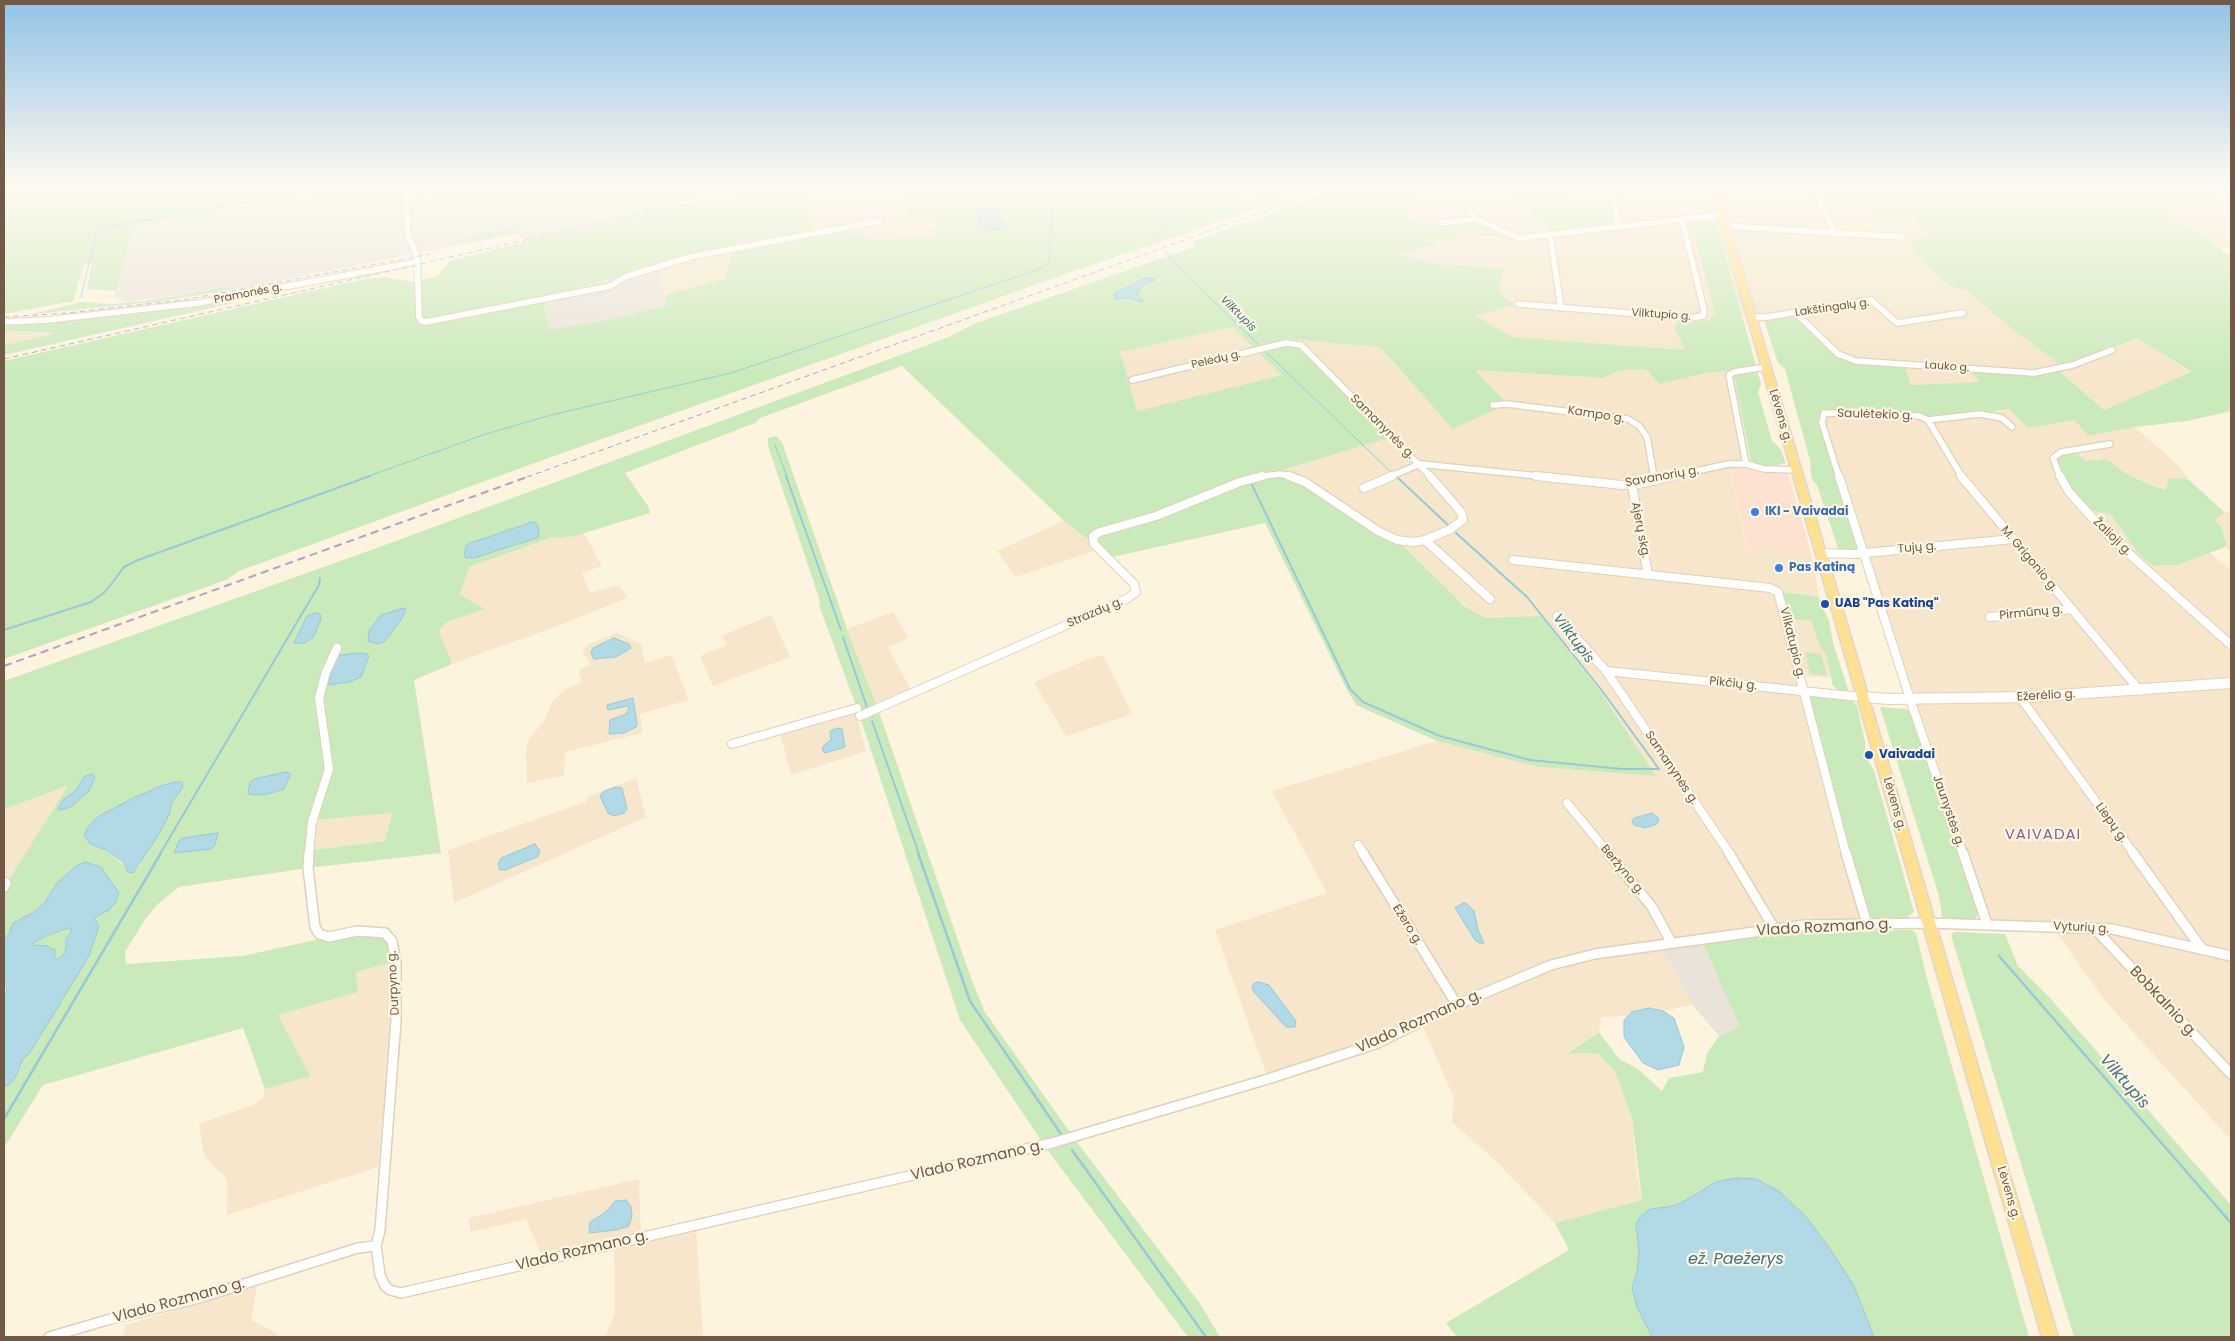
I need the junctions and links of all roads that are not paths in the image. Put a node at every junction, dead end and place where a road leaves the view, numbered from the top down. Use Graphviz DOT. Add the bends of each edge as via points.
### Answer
graph roads {
  1 [pos="413,248"];
  2 [pos="739,248"];
  3 [pos="1552,248"];
  4 [pos="1689,248"];
  5 [pos="1732,248"];
  6 [pos="417,262"];
  7 [pos="1518,304"];
  8 [pos="1561,308"];
  9 [pos="1796,313"];
  10 [pos="1963,313"];
  11 [pos="1751,317"];
  12 [pos="4,322"];
  13 [pos="1301,345"];
  14 [pos="2112,350"];
  15 [pos="1766,367"];
  16 [pos="1132,380"];
  17 [pos="1493,405"];
  18 [pos="1928,420"];
  19 [pos="2012,427"];
  20 [pos="2110,444"];
  21 [pos="1420,464"];
  22 [pos="1746,464"];
  23 [pos="1796,470"];
  24 [pos="1654,481"];
  25 [pos="1632,485"];
  26 [pos="1364,488"];
  27 [pos="2013,539"];
  28 [pos="1425,540"];
  29 [pos="1820,553"];
  30 [pos="1863,553"];
  31 [pos="1513,560"];
  32 [pos="1648,575"];
  33 [pos="1490,599"];
  34 [pos="2072,609"];
  35 [pos="1557,616"];
  36 [pos="1990,618"];
  37 [pos="2231,645"];
  38 [pos="337,648"];
  39 [pos="1606,671"];
  40 [pos="2231,683"];
  41 [pos="2140,690"];
  42 [pos="1804,692"];
  43 [pos="1861,697"];
  44 [pos="2020,698"];
  45 [pos="1910,699"];
  46 [pos="732,744"];
  47 [pos="1567,803"];
  48 [pos="1358,845"];
  49 [pos="4,882"];
  50 [pos="4,887"];
  51 [pos="1929,923"];
  52 [pos="1867,924"];
  53 [pos="1987,924"];
  54 [pos="1774,928"];
  55 [pos="2095,929"];
  56 [pos="1671,942"];
  57 [pos="2202,949"];
  58 [pos="2229,957"];
  59 [pos="1457,1005"];
  60 [pos="2231,1074"];
  61 [pos="376,1246"];
  62 [pos="49,1337"];
  63 [pos="2050,1337"];
  1 -- 6 [label="street"];
  2 -- 6 [label="street" via="666,263 611,286 435,322 419,319"];
  3 -- 8 [label="street"];
  4 -- 8 [label="street, Vilktupio g." via="1703,316 1690,318"];
  5 -- 11 [label="main road, Lėvens g."];
  6 -- 12 [label="street, Pramonės g." via="198,303"];
  7 -- 8 [label="street, Vilktupio g."];
  9 -- 10 [label="street, Lakštingalų g." via="1871,300 1897,323"];
  9 -- 11 [label="street, Lakštingalų g."];
  9 -- 14 [label="street, Lauko g." via="1838,354 1856,361 2034,373 2066,367"];
  11 -- 15 [label="main road, Lėvens g."];
  13 -- 16 [label="street, Pelėdų g." via="1286,343"];
  13 -- 21 [label="street, Samanynės g."];
  15 -- 22 [label="street" via="1730,375"];
  15 -- 23 [label="main road, Lėvens g."];
  17 -- 24 [label="street, Kampo g." via="1628,419 1647,436"];
  18 -- 19 [label="street, Saulėtekio g." via="1980,414 2002,418"];
  18 -- 27 [label="street, M. Grigonio g." via="1965,482"];
  18 -- 30 [label="street, Saulėtekio g." via="1919,416 1824,413 1822,416"];
  20 -- 37 [label="street, Žalioji g." via="2061,452 2053,458 2069,492 2107,534"];
  21 -- 25 [label="street, Savanorių g."];
  21 -- 26 [label="street"];
  21 -- 28 [label="street, Samanynės g." via="1461,512 1463,520"];
  22 -- 23 [label="street, Savanorių g." via="1764,469"];
  22 -- 24 [label="street, Savanorių g." via="1728,464"];
  23 -- 29 [label="main road, Lėvens g."];
  24 -- 25 [label="street, Savanorių g."];
  25 -- 32 [label="street, Ajerų skg."];
  27 -- 30 [label="street, Tujų g."];
  27 -- 34 [label="street, M. Grigonio g."];
  28 -- 33 [label="street"];
  28 -- 46 [label="street, Strazdų g." via="1397,540 1378,531 1293,477 1280,474 1240,482 1156,516 1093,536 1094,544 1134,584 1136,592 1128,598 859,712"];
  29 -- 30 [label="street, Tujų g."];
  29 -- 43 [label="main road, Lėvens g."];
  30 -- 45 [label="street, Saulėtekio g."];
  31 -- 32 [label="street, Vilkatupio g."];
  32 -- 42 [label="street, Vilkatupio g." via="1776,590"];
  34 -- 36 [label="street, Pirmūnų g."];
  34 -- 41 [label="street, M. Grigonio g."];
  35 -- 39 [label="street, Samanynės g."];
  38 -- 61 [label="street, Durpyno g." via="319,698 329,769 312,822 308,868 315,926 320,934 329,937 358,931 385,933 392,941 396,963 396,1021 380,1230"];
  39 -- 42 [label="street, Pikčių g."];
  39 -- 54 [label="street, Samanynės g." via="1724,844"];
  40 -- 41 [label="main road, Ežerėlio g."];
  41 -- 44 [label="main road, Ežerėlio g."];
  42 -- 43 [label="street, Pikčių g."];
  42 -- 52 [label="street, Vilkatupio g."];
  43 -- 45 [label="main road, Ežerėlio g."];
  43 -- 51 [label="main road, Lėvens g."];
  44 -- 45 [label="main road, Ežerėlio g."];
  44 -- 57 [label="street, Liepų g."];
  45 -- 53 [label="street, Jaunystės g."];
  47 -- 56 [label="street, Beržyno g." via="1652,907"];
  48 -- 59 [label="street, Ežero g."];
  49 -- 50 [label="street"];
  51 -- 52 [label="street, Vlado Rozmano g."];
  51 -- 53 [label="street, Vyturių g."];
  51 -- 63 [label="main road, Lėvens g."];
  52 -- 54 [label="street, Vlado Rozmano g."];
  53 -- 55 [label="street, Vyturių g."];
  54 -- 56 [label="street, Vlado Rozmano g."];
  55 -- 57 [label="street, Vyturių g." via="2112,929"];
  55 -- 60 [label="street, Bobkalnio g."];
  56 -- 59 [label="street, Vlado Rozmano g." via="1552,964"];
  57 -- 58 [label="street, Vyturių g."];
  59 -- 61 [label="street, Vlado Rozmano g." via="1378,1044 1052,1143 401,1293 385,1286"];
  61 -- 62 [label="street, Vlado Rozmano g." via="358,1248 199,1298"];
}
